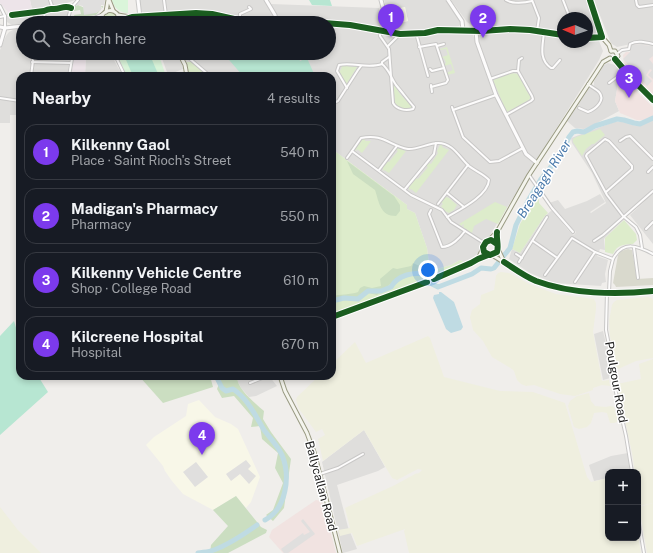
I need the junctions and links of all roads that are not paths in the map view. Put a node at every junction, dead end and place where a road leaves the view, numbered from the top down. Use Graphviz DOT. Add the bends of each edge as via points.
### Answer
graph roads {
  1 [pos="50,0"];
  2 [pos="78,0"];
  3 [pos="109,0"];
  4 [pos="138,0"];
  5 [pos="164,0"];
  6 [pos="266,0"];
  7 [pos="381,0"];
  8 [pos="448,0"];
  9 [pos="506,0"];
  10 [pos="563,0"];
  11 [pos="590,0"];
  12 [pos="636,0"];
  13 [pos="532,1"];
  14 [pos="653,5"];
  15 [pos="0,6"];
  16 [pos="249,6"];
  17 [pos="71,8"];
  18 [pos="113,10"];
  19 [pos="106,12"];
  20 [pos="568,12"];
  21 [pos="12,14"];
  22 [pos="102,15"];
  23 [pos="118,15"];
  24 [pos="165,15"];
  25 [pos="0,16"];
  26 [pos="5,16"];
  27 [pos="45,16"];
  28 [pos="69,16"];
  29 [pos="122,16"];
  30 [pos="140,16"];
  31 [pos="152,16"];
  32 [pos="218,16"];
  33 [pos="240,16"];
  34 [pos="274,16"];
  35 [pos="336,24"];
  36 [pos="0,27"];
  37 [pos="16,27"];
  38 [pos="5,28"];
  39 [pos="380,30"];
  40 [pos="463,30"];
  41 [pos="476,31"];
  42 [pos="537,31"];
  43 [pos="386,32"];
  44 [pos="544,32"];
  45 [pos="416,33"];
  46 [pos="557,34"];
  47 [pos="397,37"];
  48 [pos="602,37"];
  49 [pos="593,38"];
  50 [pos="0,44"];
  51 [pos="444,44"];
  52 [pos="653,44"];
  53 [pos="388,46"];
  54 [pos="437,46"];
  55 [pos="419,47"];
  56 [pos="611,51"];
  57 [pos="618,53"];
  58 [pos="390,57"];
  59 [pos="522,58"];
  60 [pos="610,58"];
  61 [pos="616,59"];
  62 [pos="72,60"];
  63 [pos="117,60"];
  64 [pos="183,60"];
  65 [pos="191,60"];
  66 [pos="560,60"];
  67 [pos="32,62"];
  68 [pos="71,63"];
  69 [pos="382,64"];
  70 [pos="361,66"];
  71 [pos="444,68"];
  72 [pos="430,69"];
  73 [pos="518,71"];
  74 [pos="625,71"];
  75 [pos="31,72"];
  76 [pos="70,72"];
  77 [pos="123,72"];
  78 [pos="186,72"];
  79 [pos="205,72"];
  80 [pos="391,75"];
  81 [pos="428,76"];
  82 [pos="490,79"];
  83 [pos="609,83"];
  84 [pos="588,84"];
  85 [pos="347,88"];
  86 [pos="432,92"];
  87 [pos="496,95"];
  88 [pos="536,96"];
  89 [pos="533,97"];
  90 [pos="0,98"];
  91 [pos="16,100"];
  92 [pos="653,100"];
  93 [pos="336,102"];
  94 [pos="579,108"];
  95 [pos="506,114"];
  96 [pos="620,141"];
  97 [pos="436,143"];
  98 [pos="398,145"];
  99 [pos="523,148"];
  100 [pos="352,151"];
  101 [pos="347,158"];
  102 [pos="653,159"];
  103 [pos="537,163"];
  104 [pos="468,165"];
  105 [pos="653,167"];
  106 [pos="379,170"];
  107 [pos="648,172"];
  108 [pos="530,176"];
  109 [pos="405,189"];
  110 [pos="653,191"];
  111 [pos="606,192"];
  112 [pos="447,193"];
  113 [pos="438,204"];
  114 [pos="464,207"];
  115 [pos="431,210"];
  116 [pos="447,217"];
  117 [pos="547,217"];
  118 [pos="624,217"];
  119 [pos="653,222"];
  120 [pos="646,229"];
  121 [pos="464,231"];
  122 [pos="497,232"];
  123 [pos="573,232"];
  124 [pos="489,240"];
  125 [pos="532,241"];
  126 [pos="594,241"];
  127 [pos="484,243"];
  128 [pos="497,244"];
  129 [pos="483,248"];
  130 [pos="634,248"];
  131 [pos="642,248"];
  132 [pos="498,249"];
  133 [pos="594,252"];
  134 [pos="516,254"];
  135 [pos="653,254"];
  136 [pos="490,255"];
  137 [pos="556,257"];
  138 [pos="478,258"];
  139 [pos="522,258"];
  140 [pos="614,259"];
  141 [pos="504,261"];
  142 [pos="519,262"];
  143 [pos="545,275"];
  144 [pos="638,278"];
  145 [pos="575,282"];
  146 [pos="653,291"];
  147 [pos="608,292"];
  148 [pos="336,316"];
  149 [pos="257,380"];
  150 [pos="282,380"];
  151 [pos="250,383"];
  152 [pos="363,454"];
  153 [pos="632,469"];
  154 [pos="320,474"];
  155 [pos="641,536"];
  156 [pos="340,553"];
  157 [pos="644,553"];
  1 -- 17 [label="street" via="53,10 65,6"];
  2 -- 17 [label="street"];
  3 -- 18 [label="main road"];
  3 -- 19 [label="main road"];
  4 -- 30 [label="street"];
  5 -- 24 [label="street"];
  6 -- 34 [label="street"];
  7 -- 43 [label="street" via="387,22"];
  8 -- 40 [label="street" via="462,21"];
  9 -- 13 [label="street"];
  10 -- 20 [label="street"];
  11 -- 48 [label="main road"];
  12 -- 14 [label="street" via="639,6"];
  13 -- 42 [label="street" via="539,18"];
  15 -- 26 [label="street"];
  16 -- 33 [label="street" via="251,9"];
  17 -- 28 [label="street"];
  18 -- 19 [label="main road"];
  18 -- 23 [label="main road"];
  19 -- 22 [label="main road"];
  21 -- 27 [label="street" via="44,11"];
  23 -- 29 [label="main road"];
  24 -- 31 [label="main road"];
  24 -- 32 [label="street"];
  25 -- 26 [label="street"];
  26 -- 38 [label="street"];
  35 -- 39 [label="street"];
  36 -- 38 [label="street"];
  37 -- 38 [label="street"];
  38 -- 50 [label="street"];
  39 -- 43 [label="street"];
  39 -- 53 [label="street" via="380,36"];
  40 -- 41 [label="street"];
  40 -- 45 [label="street"];
  41 -- 42 [label="street"];
  41 -- 82 [label="street" via="477,42"];
  42 -- 44 [label="street"];
  43 -- 45 [label="street"];
  44 -- 46 [label="street"];
  44 -- 66 [label="street" via="543,60 551,69"];
  45 -- 55 [label="street"];
  47 -- 53 [label="street"];
  48 -- 49 [label="street"];
  48 -- 56 [label="main road"];
  51 -- 54 [label="street"];
  52 -- 57 [label="street" via="632,42 629,49"];
  53 -- 58 [label="street"];
  54 -- 55 [label="street" via="434,44"];
  54 -- 71 [label="street"];
  55 -- 81 [label="street"];
  56 -- 57 [label="main road"];
  56 -- 60 [label="main road"];
  57 -- 61 [label="main road"];
  58 -- 69 [label="street"];
  58 -- 80 [label="street"];
  59 -- 73 [label="street" via="519,60"];
  60 -- 61 [label="main road"];
  60 -- 84 [label="main road"];
  61 -- 74 [label="main road"];
  62 -- 68 [label="street"];
  63 -- 77 [label="street"];
  64 -- 78 [label="main road"];
  65 -- 79 [label="street"];
  67 -- 68 [label="street"];
  67 -- 75 [label="street"];
  68 -- 76 [label="street"];
  69 -- 70 [label="street"];
  69 -- 80 [label="street"];
  70 -- 85 [label="street"];
  70 -- 85 [label="street" via="341,65 337,68"];
  71 -- 72 [label="street" via="432,72"];
  71 -- 86 [label="street" via="447,82 431,86"];
  73 -- 82 [label="street"];
  73 -- 89 [label="street"];
  74 -- 83 [label="street"];
  74 -- 92 [label="main road"];
  80 -- 80 [label="street" via="395,84 414,107 413,109 406,110 394,105"];
  82 -- 87 [label="street"];
  84 -- 94 [label="street" via="600,93 600,103 586,112"];
  84 -- 103 [label="main road"];
  85 -- 93 [label="street"];
  87 -- 95 [label="street"];
  87 -- 99 [label="street" via="453,109 463,137 490,162 499,161"];
  88 -- 89 [label="street"];
  89 -- 95 [label="street" via="531,101"];
  90 -- 91 [label="street"];
  95 -- 99 [label="street"];
  96 -- 102 [label="street" via="630,136"];
  97 -- 98 [label="street" via="411,149"];
  97 -- 104 [label="street" via="443,143 455,150"];
  97 -- 109 [label="street" via="434,154"];
  98 -- 100 [label="street" via="380,138 362,137"];
  98 -- 106 [label="street"];
  99 -- 103 [label="street"];
  100 -- 101 [label="street"];
  100 -- 106 [label="street"];
  103 -- 108 [label="main road"];
  104 -- 112 [label="street"];
  104 -- 114 [label="street" via="486,177 489,184 479,197"];
  105 -- 107 [label="street"];
  106 -- 109 [label="street"];
  108 -- 122 [label="main road"];
  108 -- 123 [label="street"];
  109 -- 116 [label="street" via="411,195 442,210"];
  110 -- 118 [label="street"];
  111 -- 111 [label="street" via="586,156 605,140 609,140 632,168"];
  111 -- 118 [label="street"];
  112 -- 113 [label="street"];
  112 -- 114 [label="street"];
  114 -- 116 [label="street"];
  115 -- 121 [label="street" via="429,214 442,247 458,239"];
  116 -- 121 [label="street"];
  117 -- 125 [label="street"];
  118 -- 126 [label="street"];
  118 -- 131 [label="street" via="636,227"];
  119 -- 120 [label="street"];
  121 -- 127 [label="street"];
  122 -- 124 [label="main road"];
  122 -- 128 [label="main road"];
  124 -- 127 [label="main road"];
  124 -- 128 [label="main road"];
  125 -- 137 [label="street"];
  125 -- 139 [label="street"];
  127 -- 129 [label="main road"];
  128 -- 132 [label="main road"];
  129 -- 136 [label="main road" via="484,252"];
  129 -- 138 [label="main road"];
  130 -- 131 [label="street"];
  130 -- 140 [label="street" via="623,247"];
  130 -- 144 [label="street"];
  131 -- 135 [label="street"];
  132 -- 136 [label="main road" via="495,254"];
  132 -- 141 [label="main road"];
  133 -- 137 [label="street" via="571,238"];
  133 -- 140 [label="street"];
  133 -- 145 [label="street"];
  134 -- 139 [label="street"];
  136 -- 138 [label="main road"];
  136 -- 141 [label="main road"];
  137 -- 143 [label="street"];
  138 -- 148 [label="main road" via="427,282"];
  139 -- 142 [label="street"];
  140 -- 147 [label="street, Poulgour Road"];
  141 -- 147 [label="main road" via="517,271 553,286"];
  146 -- 147 [label="main road"];
  147 -- 153 [label="street, Poulgour Road" via="606,330"];
  149 -- 151 [label="street"];
  150 -- 154 [label="main road, Ballycallan Road" via="307,433"];
  152 -- 154 [label="street" via="338,468"];
  154 -- 156 [label="main road, Ballycallan Road"];
  155 -- 157 [label="street"];
}
